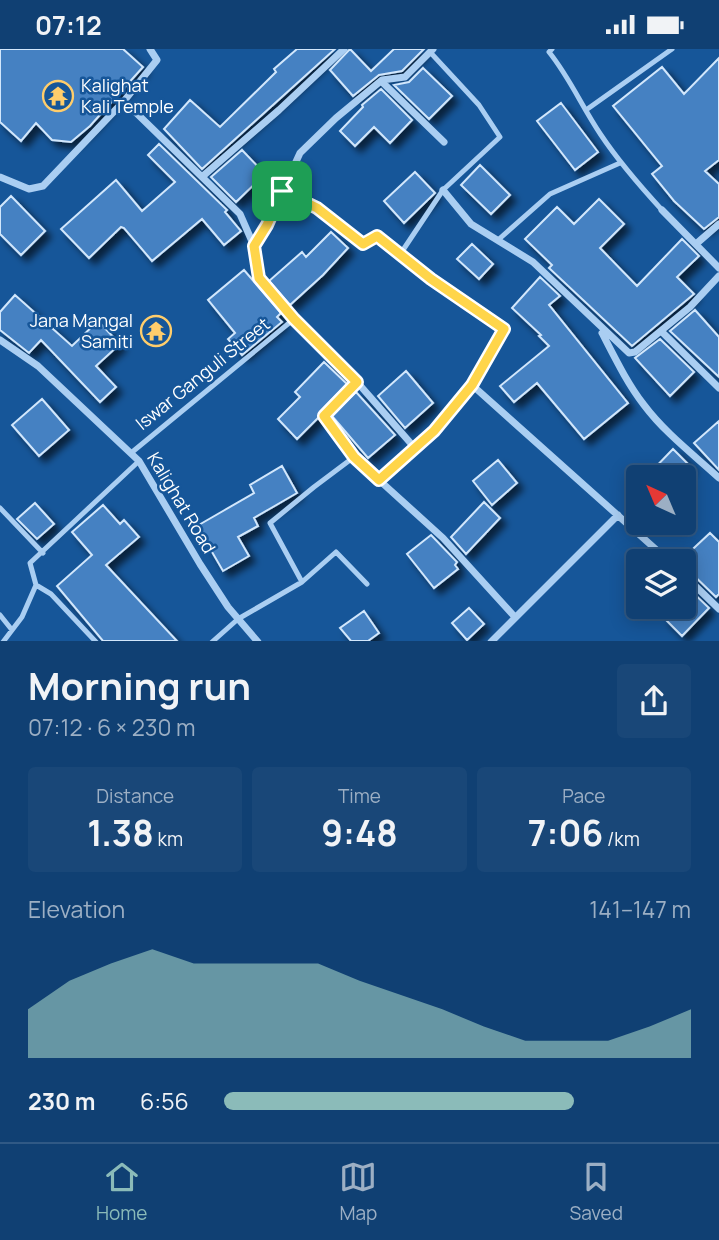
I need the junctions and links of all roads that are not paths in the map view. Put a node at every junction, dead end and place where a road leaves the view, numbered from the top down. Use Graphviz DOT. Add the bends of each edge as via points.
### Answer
graph roads {
  1 [pos="150,49"];
  2 [pos="344,49"];
  3 [pos="552,49"];
  4 [pos="672,49"];
  5 [pos="432,50"];
  6 [pos="380,81"];
  7 [pos="124,101"];
  8 [pos="586,110"];
  9 [pos="444,142"];
  10 [pos="620,163"];
  11 [pos="203,176"];
  12 [pos="0,177"];
  13 [pos="443,190"];
  14 [pos="282,191"];
  15 [pos="662,210"];
  16 [pos="719,224"];
  17 [pos="498,240"];
  18 [pos="696,244"];
  19 [pos="254,246"];
  20 [pos="401,253"];
  21 [pos="719,268"];
  22 [pos="719,276"];
  23 [pos="294,319"];
  24 [pos="598,325"];
  25 [pos="661,331"];
  26 [pos="0,340"];
  27 [pos="357,382"];
  28 [pos="472,385"];
  29 [pos="719,388"];
  30 [pos="414,447"];
  31 [pos="131,453"];
  32 [pos="354,457"];
  33 [pos="139,460"];
  34 [pos="719,478"];
  35 [pos="379,480"];
  36 [pos="0,508"];
  37 [pos="618,515"];
  38 [pos="656,549"];
  39 [pos="43,553"];
  40 [pos="302,582"];
  41 [pos="366,584"];
  42 [pos="36,585"];
  43 [pos="696,587"];
  44 [pos="719,609"];
  45 [pos="0,615"];
  46 [pos="514,616"];
  47 [pos="239,619"];
  48 [pos="12,630"];
  49 [pos="4,641"];
  50 [pos="95,641"];
  51 [pos="213,641"];
  52 [pos="257,641"];
  53 [pos="492,641"];
  1 -- 7 [label="street" via="157,60"];
  2 -- 11 [label="street"];
  3 -- 8 [label="lane" via="549,52"];
  4 -- 8 [label="lane"];
  5 -- 6 [label="street" via="405,77"];
  5 -- 13 [label="lane" via="500,137"];
  6 -- 9 [label="street"];
  6 -- 14 [label="street" via="300,153"];
  7 -- 11 [label="street, Iswar Ganguli Street"];
  7 -- 12 [label="street" via="43,186 29,189"];
  8 -- 10 [label="lane"];
  10 -- 15 [label="lane"];
  10 -- 17 [label="lane" via="550,194"];
  11 -- 19 [label="street, Iswar Ganguli Street" via="240,214"];
  13 -- 17 [label="street" via="471,224"];
  13 -- 20 [label="lane"];
  14 -- 19 [label="street"];
  14 -- 20 [label="lane" via="317,208 363,244 377,236"];
  15 -- 18 [label="street"];
  16 -- 18 [label="street"];
  17 -- 24 [label="street" via="533,262"];
  18 -- 21 [label="street"];
  19 -- 23 [label="street, Iswar Ganguli Street" via="259,278"];
  20 -- 28 [label="lane" via="504,329"];
  22 -- 25 [label="street"];
  23 -- 27 [label="street, Iswar Ganguli Street"];
  23 -- 31 [label="lane, Iswar Ganguli Street"];
  24 -- 25 [label="street" via="629,353"];
  24 -- 34 [label="street" via="645,407"];
  25 -- 29 [label="street"];
  26 -- 31 [label="street, Kalighat Road" via="38,366"];
  27 -- 30 [label="street, Iswar Ganguli Street"];
  27 -- 32 [label="street" via="324,416"];
  28 -- 30 [label="lane" via="434,431"];
  28 -- 37 [label="street"];
  30 -- 35 [label="lane"];
  31 -- 33 [label="street, Kalighat Road"];
  32 -- 35 [label="lane"];
  32 -- 40 [label="lane" via="270,523"];
  33 -- 39 [label="lane"];
  33 -- 47 [label="street, Kalighat Road" via="200,564"];
  35 -- 46 [label="street" via="443,538"];
  36 -- 39 [label="lane"];
  37 -- 38 [label="street"];
  37 -- 46 [label="street"];
  39 -- 42 [label="lane" via="30,563"];
  40 -- 41 [label="lane" via="336,552"];
  40 -- 47 [label="lane"];
  42 -- 48 [label="lane"];
  42 -- 50 [label="lane" via="51,594"];
  43 -- 44 [label="street"];
  45 -- 48 [label="lane"];
  46 -- 53 [label="street"];
  47 -- 51 [label="lane"];
  47 -- 52 [label="street, Kalighat Road"];
  48 -- 49 [label="lane"];
}
